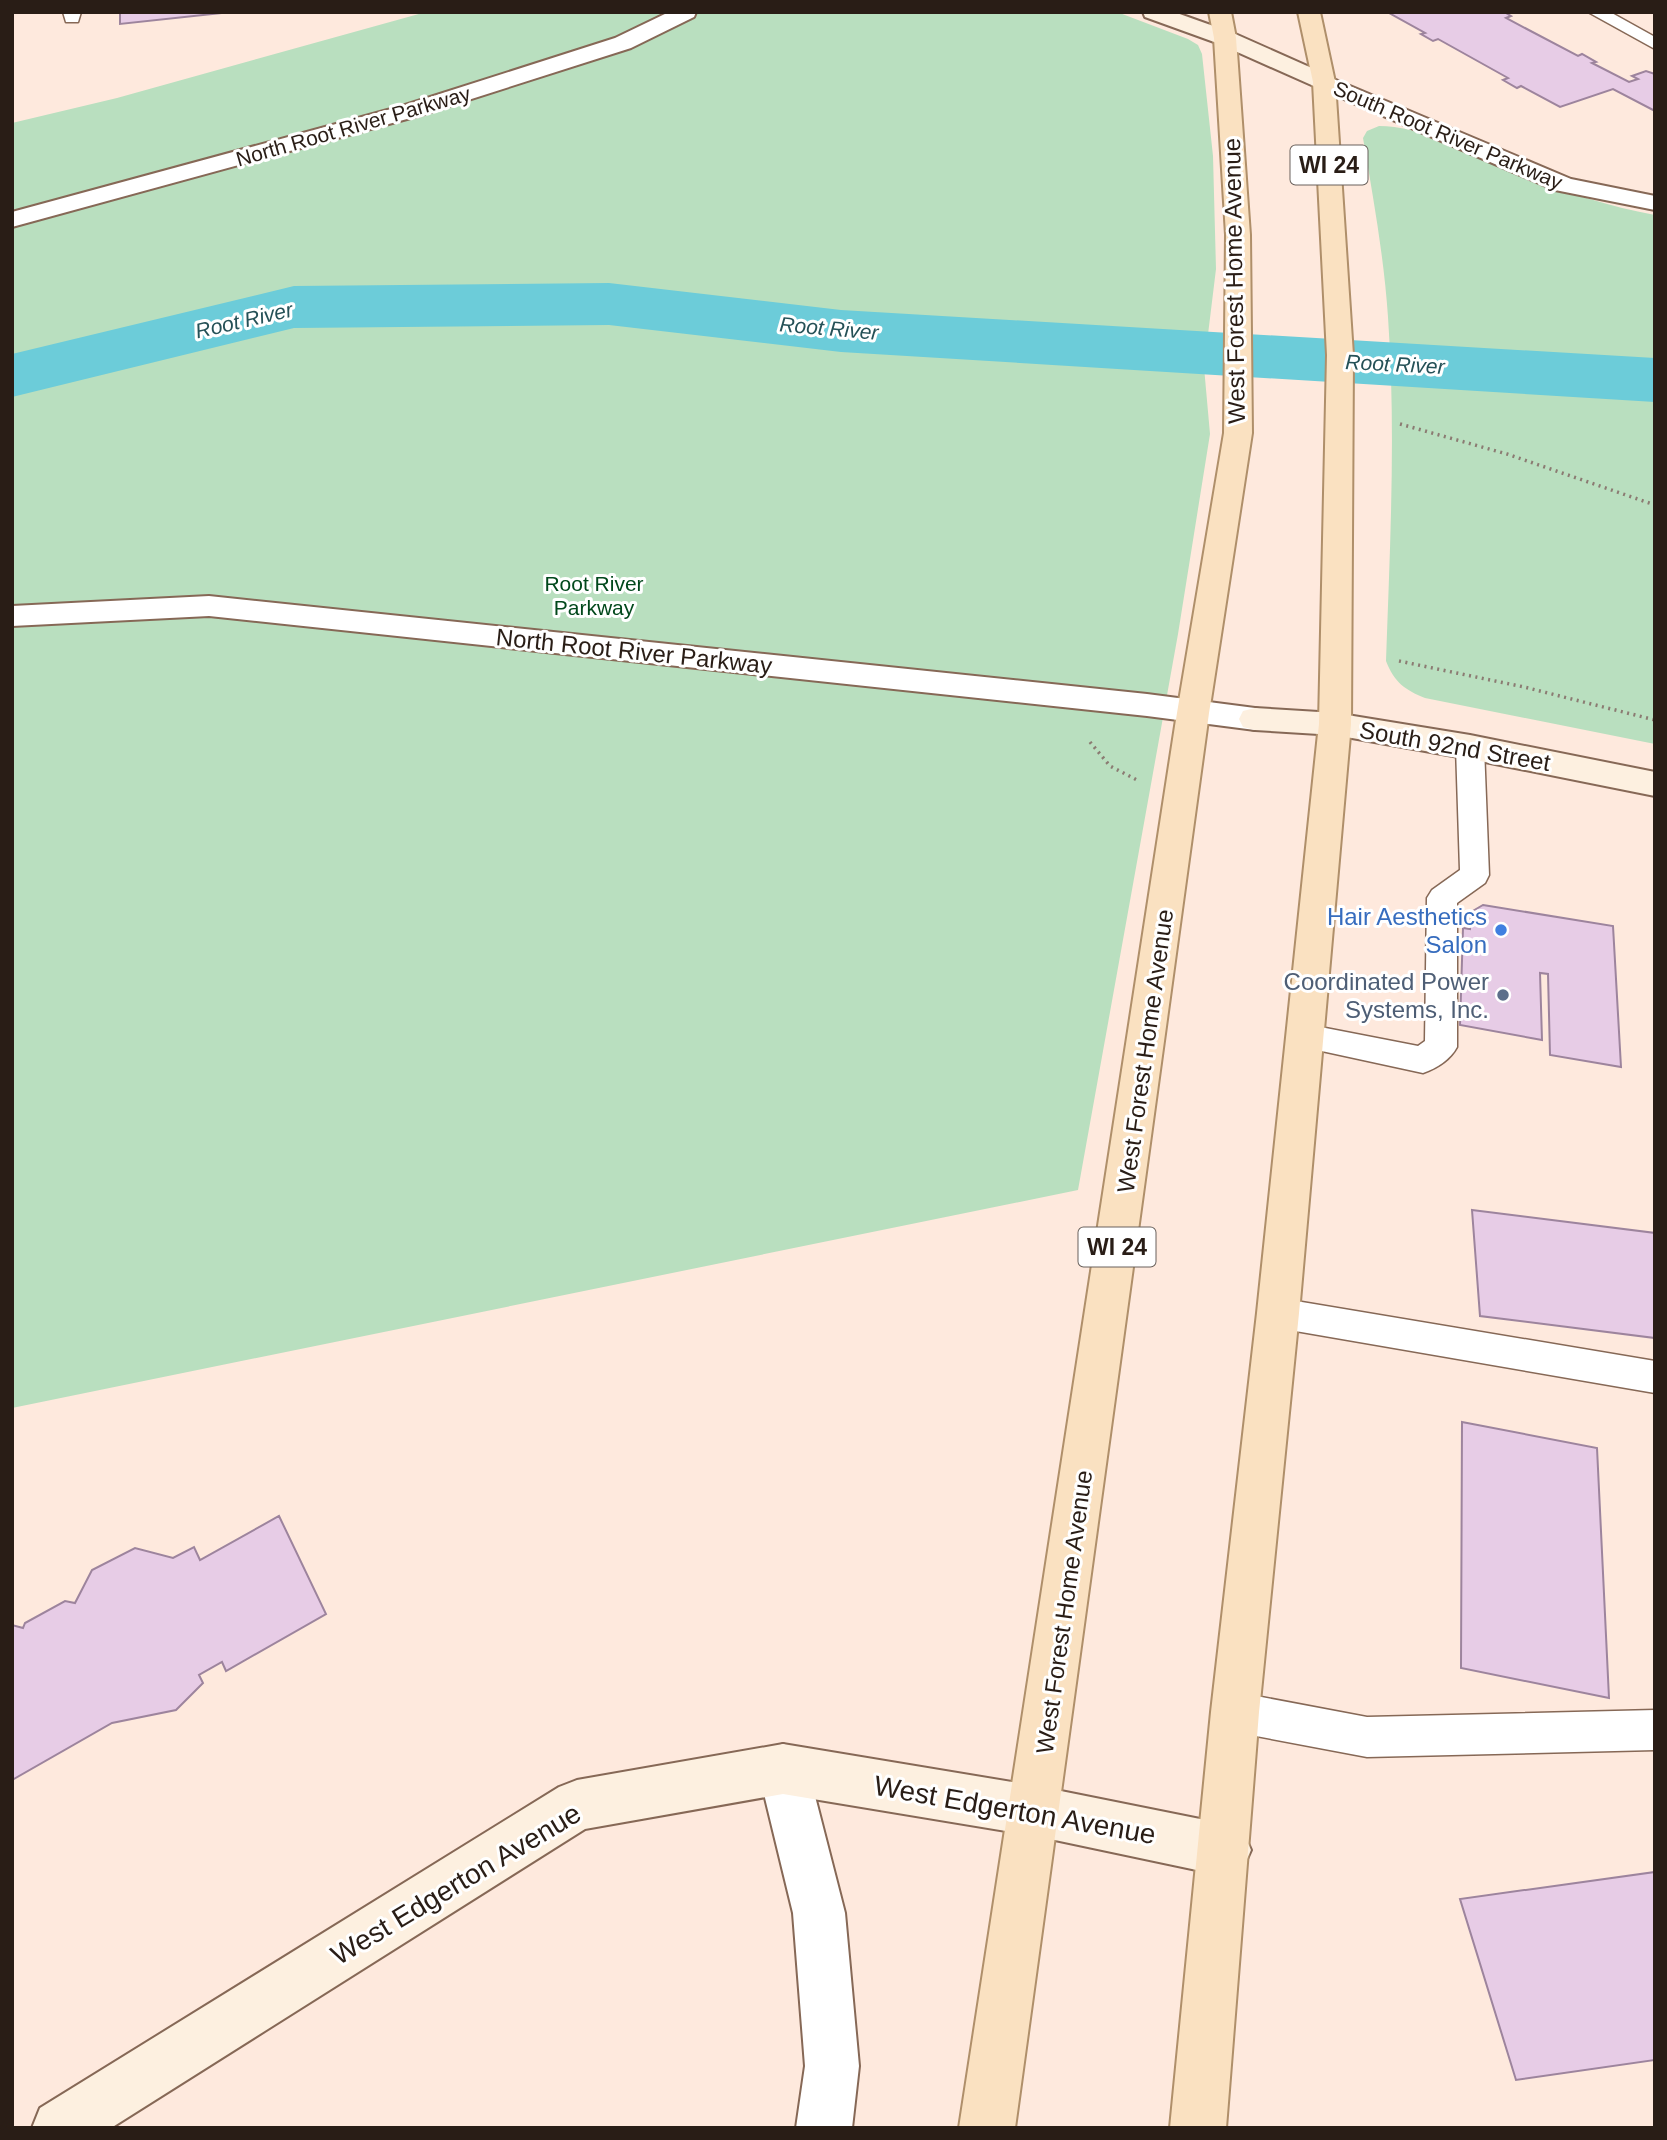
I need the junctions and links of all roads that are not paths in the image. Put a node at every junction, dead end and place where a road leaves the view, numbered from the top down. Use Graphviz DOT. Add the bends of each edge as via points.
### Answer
graph roads {
  1 [pos="687,12"];
  2 [pos="1153,12"];
  3 [pos="1220,12"];
  4 [pos="1309,12"];
  5 [pos="1597,12"];
  6 [pos="1225,38"];
  7 [pos="1655,44"];
  8 [pos="1324,82"];
  9 [pos="1655,203"];
  10 [pos="12,220"];
  11 [pos="12,616"];
  12 [pos="1193,712"];
  13 [pos="1255,719"];
  14 [pos="1335,724"];
  15 [pos="1470,747"];
  16 [pos="1655,785"];
  17 [pos="1305,1037"];
  18 [pos="1278,1313"];
  19 [pos="1655,1377"];
  20 [pos="1235,1712"];
  21 [pos="1655,1730"];
  22 [pos="783,1769"];
  23 [pos="1035,1811"];
  24 [pos="1225,1850"];
  25 [pos="60,2128"];
  26 [pos="824,2128"];
  27 [pos="987,2128"];
  28 [pos="1199,2128"];
  1 -- 10 [label="street, North Root River Parkway" via="623,43 410,111"];
  2 -- 6 [label="street"];
  3 -- 6 [label="main road, West Forest Home Avenue / WI 24"];
  4 -- 8 [label="main road, WI 24"];
  5 -- 7 [label="lane"];
  6 -- 8 [label="street"];
  6 -- 12 [label="main road, West Forest Home Avenue / WI 24" via="1238,235 1238,433"];
  8 -- 9 [label="street, South Root River Parkway" via="1564,185"];
  8 -- 14 [label="main road, WI 24" via="1340,372"];
  11 -- 12 [label="street, North Root River Parkway" via="209,607"];
  12 -- 13 [label="street, North Root River Parkway"];
  12 -- 23 [label="main road, West Forest Home Avenue / WI 24"];
  13 -- 14 [label="street, South 92nd Street"];
  14 -- 15 [label="street, South 92nd Street"];
  14 -- 17 [label="main road, WI 24"];
  15 -- 16 [label="street, South 92nd Street"];
  15 -- 17 [label="lane" via="1475,875 1442,898 1441,1047 1423,1060"];
  17 -- 18 [label="main road, WI 24"];
  18 -- 19 [label="lane"];
  18 -- 20 [label="main road, WI 24"];
  20 -- 21 [label="lane" via="1367,1737"];
  20 -- 24 [label="main road, WI 24"];
  22 -- 23 [label="street, West Edgerton Avenue"];
  22 -- 25 [label="street, West Edgerton Avenue" via="577,1805"];
  22 -- 26 [label="street" via="819,1913 832,2066"];
  23 -- 24 [label="street, West Edgerton Avenue"];
  23 -- 27 [label="main road, West Forest Home Avenue / WI 24"];
  24 -- 28 [label="main road, WI 24"];
}
